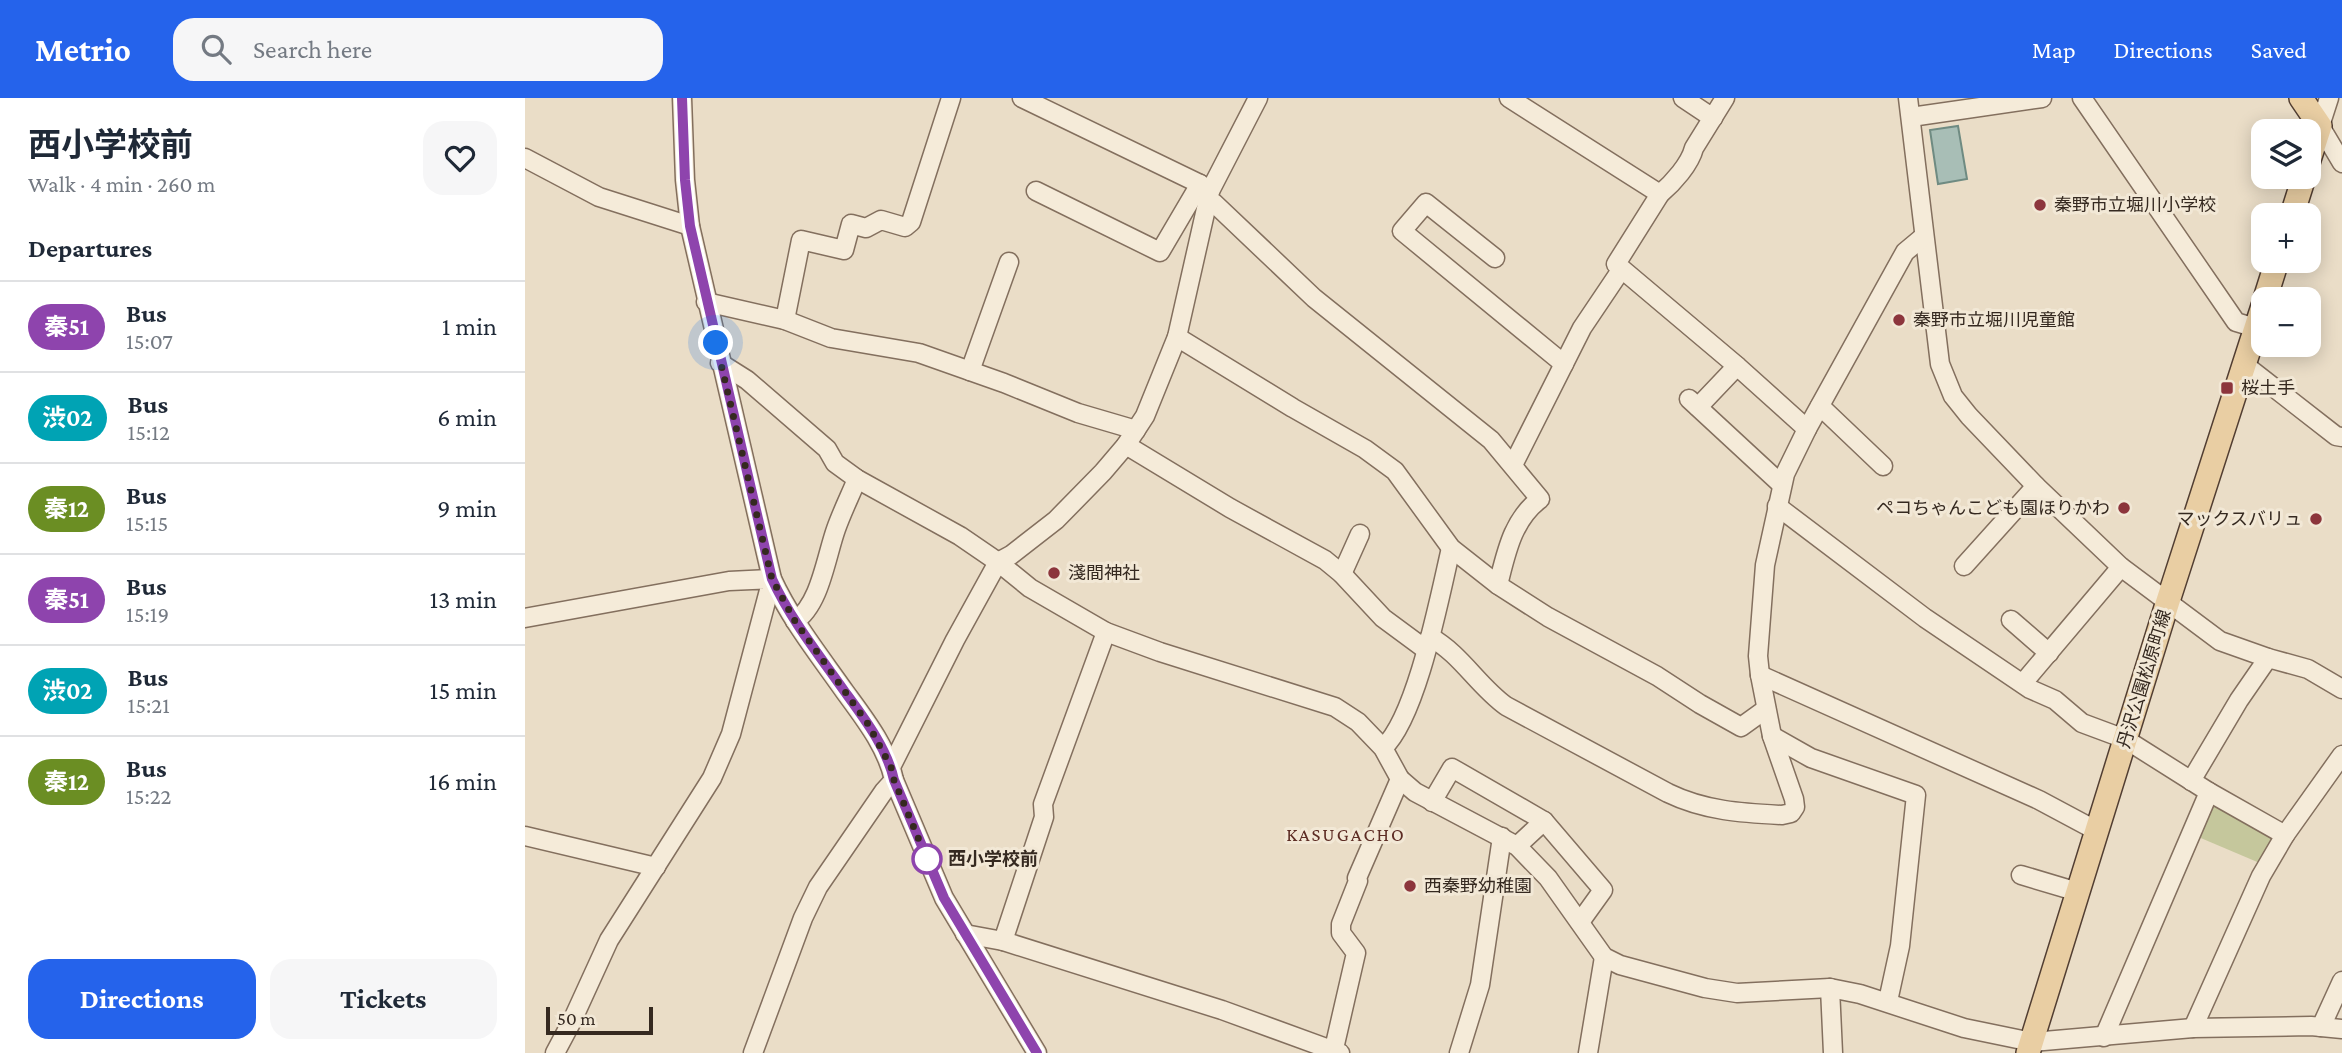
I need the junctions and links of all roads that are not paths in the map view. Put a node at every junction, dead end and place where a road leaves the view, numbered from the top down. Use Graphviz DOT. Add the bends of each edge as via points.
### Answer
graph roads {
  1 [pos="682,98"];
  2 [pos="951,98"];
  3 [pos="1022,98"];
  4 [pos="1258,98"];
  5 [pos="1509,98"];
  6 [pos="1683,98"];
  7 [pos="1725,98"];
  8 [pos="1907,98"];
  9 [pos="2042,98"];
  10 [pos="2082,98"];
  11 [pos="2301,98"];
  12 [pos="2329,98"];
  13 [pos="1912,117"];
  14 [pos="1713,118"];
  15 [pos="2315,119"];
  16 [pos="2321,123"];
  17 [pos="2321,128"];
  18 [pos="525,158"];
  19 [pos="2342,163"];
  20 [pos="1036,191"];
  21 [pos="1206,192"];
  22 [pos="1660,194"];
  23 [pos="690,226"];
  24 [pos="1923,237"];
  25 [pos="1495,258"];
  26 [pos="1009,262"];
  27 [pos="1621,270"];
  28 [pos="706,302"];
  29 [pos="2251,319"];
  30 [pos="785,320"];
  31 [pos="1177,337"];
  32 [pos="2251,344"];
  33 [pos="720,363"];
  34 [pos="1564,364"];
  35 [pos="2245,365"];
  36 [pos="1737,366"];
  37 [pos="970,371"];
  38 [pos="1820,406"];
  39 [pos="1807,429"];
  40 [pos="1131,437"];
  41 [pos="2342,437"];
  42 [pos="1513,465"];
  43 [pos="1884,466"];
  44 [pos="857,479"];
  45 [pos="1782,485"];
  46 [pos="2036,486"];
  47 [pos="1777,506"];
  48 [pos="1360,534"];
  49 [pos="1451,548"];
  50 [pos="998,562"];
  51 [pos="1964,566"];
  52 [pos="2122,567"];
  53 [pos="1342,574"];
  54 [pos="772,579"];
  55 [pos="1498,585"];
  56 [pos="2168,601"];
  57 [pos="525,618"];
  58 [pos="2011,620"];
  59 [pos="795,621"];
  60 [pos="1106,632"];
  61 [pos="1428,643"];
  62 [pos="2049,653"];
  63 [pos="2268,658"];
  64 [pos="1760,675"];
  65 [pos="2023,683"];
  66 [pos="2342,689"];
  67 [pos="1766,709"];
  68 [pos="1772,736"];
  69 [pos="2125,738"];
  70 [pos="1383,748"];
  71 [pos="2342,755"];
  72 [pos="893,774"];
  73 [pos="1400,779"];
  74 [pos="2191,780"];
  75 [pos="2209,792"];
  76 [pos="1431,802"];
  77 [pos="1544,821"];
  78 [pos="2097,831"];
  79 [pos="2285,835"];
  80 [pos="525,836"];
  81 [pos="1509,842"];
  82 [pos="656,867"];
  83 [pos="2021,875"];
  84 [pos="2078,892"];
  85 [pos="1580,922"];
  86 [pos="965,934"];
  87 [pos="1003,941"];
  88 [pos="1604,957"];
  89 [pos="2342,981"];
  90 [pos="1830,988"];
  91 [pos="1888,1001"];
  92 [pos="2321,1027"];
  93 [pos="2193,1028"];
  94 [pos="2342,1029"];
  95 [pos="2104,1037"];
  96 [pos="2033,1049"];
  97 [pos="1336,1052"];
  98 [pos="555,1053"];
  99 [pos="753,1053"];
  100 [pos="1037,1053"];
  101 [pos="1459,1053"];
  102 [pos="1588,1053"];
  103 [pos="1833,1053"];
  1 -- 23 [label="street"];
  2 -- 30 [label="street" via="911,222 905,227 881,220 866,228 851,224 844,250 801,240"];
  3 -- 21 [label="street"];
  4 -- 21 [label="street"];
  5 -- 22 [label="street"];
  6 -- 14 [label="street"];
  7 -- 14 [label="street"];
  8 -- 13 [label="street"];
  9 -- 13 [label="street"];
  10 -- 29 [label="street" via="2236,322"];
  11 -- 15 [label="main road"];
  12 -- 16 [label="street"];
  13 -- 24 [label="street"];
  14 -- 22 [label="street" via="1692,155"];
  17 -- 19 [label="street"];
  18 -- 23 [label="street" via="599,197"];
  20 -- 21 [label="street" via="1160,252"];
  21 -- 31 [label="street"];
  21 -- 42 [label="street" via="1314,298 1468,420"];
  22 -- 27 [label="street" via="1616,264"];
  23 -- 28 [label="street"];
  24 -- 38 [label="street" via="1905,252"];
  24 -- 46 [label="street" via="1940,364 1947,384 1969,416"];
  25 -- 34 [label="street" via="1426,203 1402,231"];
  26 -- 37 [label="street"];
  27 -- 34 [label="street"];
  27 -- 36 [label="street"];
  28 -- 30 [label="street"];
  28 -- 33 [label="street"];
  30 -- 37 [label="street" via="831,338 919,353"];
  31 -- 40 [label="street"];
  31 -- 49 [label="street" via="1395,471"];
  32 -- 35 [label="main road, 丹沢公園松原町線"];
  33 -- 44 [label="street" via="747,380"];
  33 -- 54 [label="street"];
  34 -- 42 [label="street"];
  35 -- 41 [label="street"];
  35 -- 56 [label="main road, 丹沢公園松原町線"];
  36 -- 39 [label="street"];
  36 -- 45 [label="street" via="1694,402"];
  37 -- 40 [label="street"];
  38 -- 39 [label="street"];
  38 -- 43 [label="street"];
  39 -- 45 [label="street"];
  40 -- 50 [label="street" via="1056,520"];
  40 -- 53 [label="street" via="1230,508"];
  42 -- 55 [label="street" via="1540,499 1511,535"];
  44 -- 50 [label="street"];
  44 -- 59 [label="street" via="814,598 806,615"];
  45 -- 47 [label="street"];
  46 -- 51 [label="street"];
  46 -- 52 [label="street"];
  47 -- 64 [label="street" via="1761,596"];
  47 -- 65 [label="street" via="1926,618"];
  48 -- 53 [label="street"];
  49 -- 55 [label="street"];
  49 -- 61 [label="street"];
  50 -- 60 [label="street" via="1030,589"];
  50 -- 72 [label="street" via="955,639"];
  52 -- 56 [label="street"];
  52 -- 62 [label="street"];
  53 -- 61 [label="street" via="1378,613"];
  54 -- 57 [label="street" via="729,581"];
  54 -- 59 [label="street"];
  54 -- 82 [label="street" via="731,734 712,778"];
  55 -- 67 [label="street" via="1741,727"];
  56 -- 63 [label="street" via="2220,641"];
  56 -- 69 [label="main road, 丹沢公園松原町線"];
  58 -- 62 [label="street"];
  59 -- 72 [label="street" via="868,724"];
  60 -- 70 [label="street" via="1335,707 1358,722"];
  60 -- 87 [label="street" via="1043,804 1044,817"];
  61 -- 68 [label="street" via="1442,644 1506,706 1686,802 1740,813 1791,813 1794,799"];
  61 -- 70 [label="street" via="1419,679"];
  62 -- 65 [label="street"];
  63 -- 66 [label="street" via="2308,668"];
  63 -- 74 [label="street"];
  64 -- 67 [label="street"];
  64 -- 78 [label="street" via="2039,800"];
  65 -- 69 [label="street" via="2055,700 2082,723"];
  67 -- 68 [label="street"];
  68 -- 91 [label="street" via="1811,758 1916,795 1905,910"];
  69 -- 74 [label="street"];
  69 -- 78 [label="main road, 丹沢公園松原町線"];
  70 -- 73 [label="street"];
  71 -- 79 [label="street"];
  72 -- 86 [label="street" via="944,898"];
  72 -- 99 [label="street" via="818,887"];
  73 -- 76 [label="street"];
  73 -- 97 [label="street" via="1342,924 1341,933 1356,953"];
  74 -- 75 [label="street"];
  75 -- 79 [label="street"];
  75 -- 95 [label="street"];
  76 -- 77 [label="street" via="1452,768"];
  76 -- 81 [label="street"];
  77 -- 81 [label="street"];
  77 -- 85 [label="street" via="1603,890"];
  78 -- 84 [label="main road, 丹沢公園松原町線"];
  79 -- 93 [label="street" via="2241,919"];
  80 -- 82 [label="street"];
  81 -- 85 [label="street" via="1548,878"];
  81 -- 101 [label="street" via="1480,985"];
  82 -- 98 [label="street" via="609,940"];
  83 -- 84 [label="street"];
  84 -- 96 [label="main road, 丹沢公園松原町線"];
  85 -- 88 [label="street"];
  86 -- 87 [label="street"];
  86 -- 100 [label="street"];
  87 -- 97 [label="street"];
  88 -- 90 [label="street" via="1620,965 1737,993"];
  88 -- 102 [label="street"];
  89 -- 92 [label="street"];
  90 -- 91 [label="street"];
  90 -- 103 [label="street"];
  91 -- 96 [label="street"];
  92 -- 93 [label="street"];
  92 -- 94 [label="street"];
  93 -- 95 [label="street"];
  95 -- 96 [label="street"];
}
